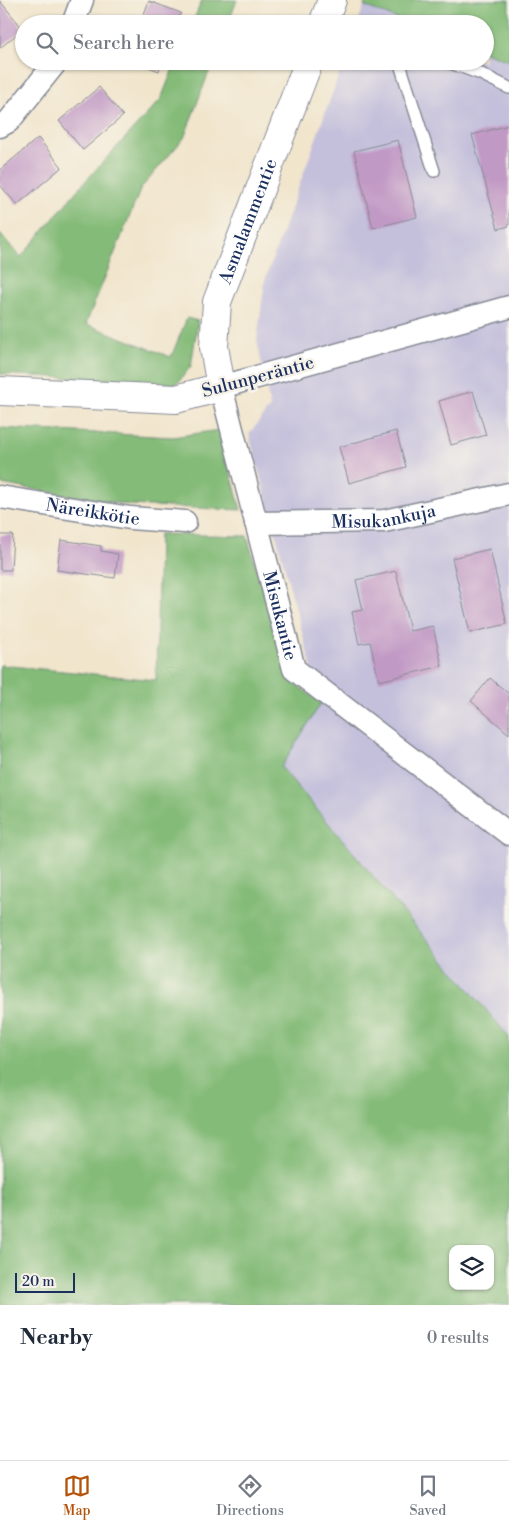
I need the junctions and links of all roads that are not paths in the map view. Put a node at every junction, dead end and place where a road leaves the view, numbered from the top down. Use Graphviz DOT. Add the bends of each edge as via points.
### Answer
graph roads {
  1 [pos="82,0"];
  2 [pos="76,15"];
  3 [pos="50,70"];
  4 [pos="306,70"];
  5 [pos="402,70"];
  6 [pos="469,70"];
  7 [pos="509,88"];
  8 [pos="0,126"];
  9 [pos="434,171"];
  10 [pos="509,307"];
  11 [pos="221,387"];
  12 [pos="0,391"];
  13 [pos="509,494"];
  14 [pos="0,497"];
  15 [pos="185,522"];
  16 [pos="256,524"];
  17 [pos="509,834"];
  1 -- 2 [label="street"];
  3 -- 8 [label="street" via="9,121"];
  4 -- 11 [label="street, Asmalammentie" via="217,302 214,347"];
  5 -- 9 [label="lane"];
  6 -- 7 [label="lane"];
  10 -- 11 [label="street, Sulunperäntie"];
  11 -- 12 [label="street, Sulunperäntie" via="176,399"];
  11 -- 16 [label="street, Misukantie"];
  13 -- 16 [label="street, Misukankuja" via="384,521"];
  14 -- 15 [label="street, Näreikkötie" via="130,518"];
  16 -- 17 [label="street, Misukantie" via="294,669"];
}
